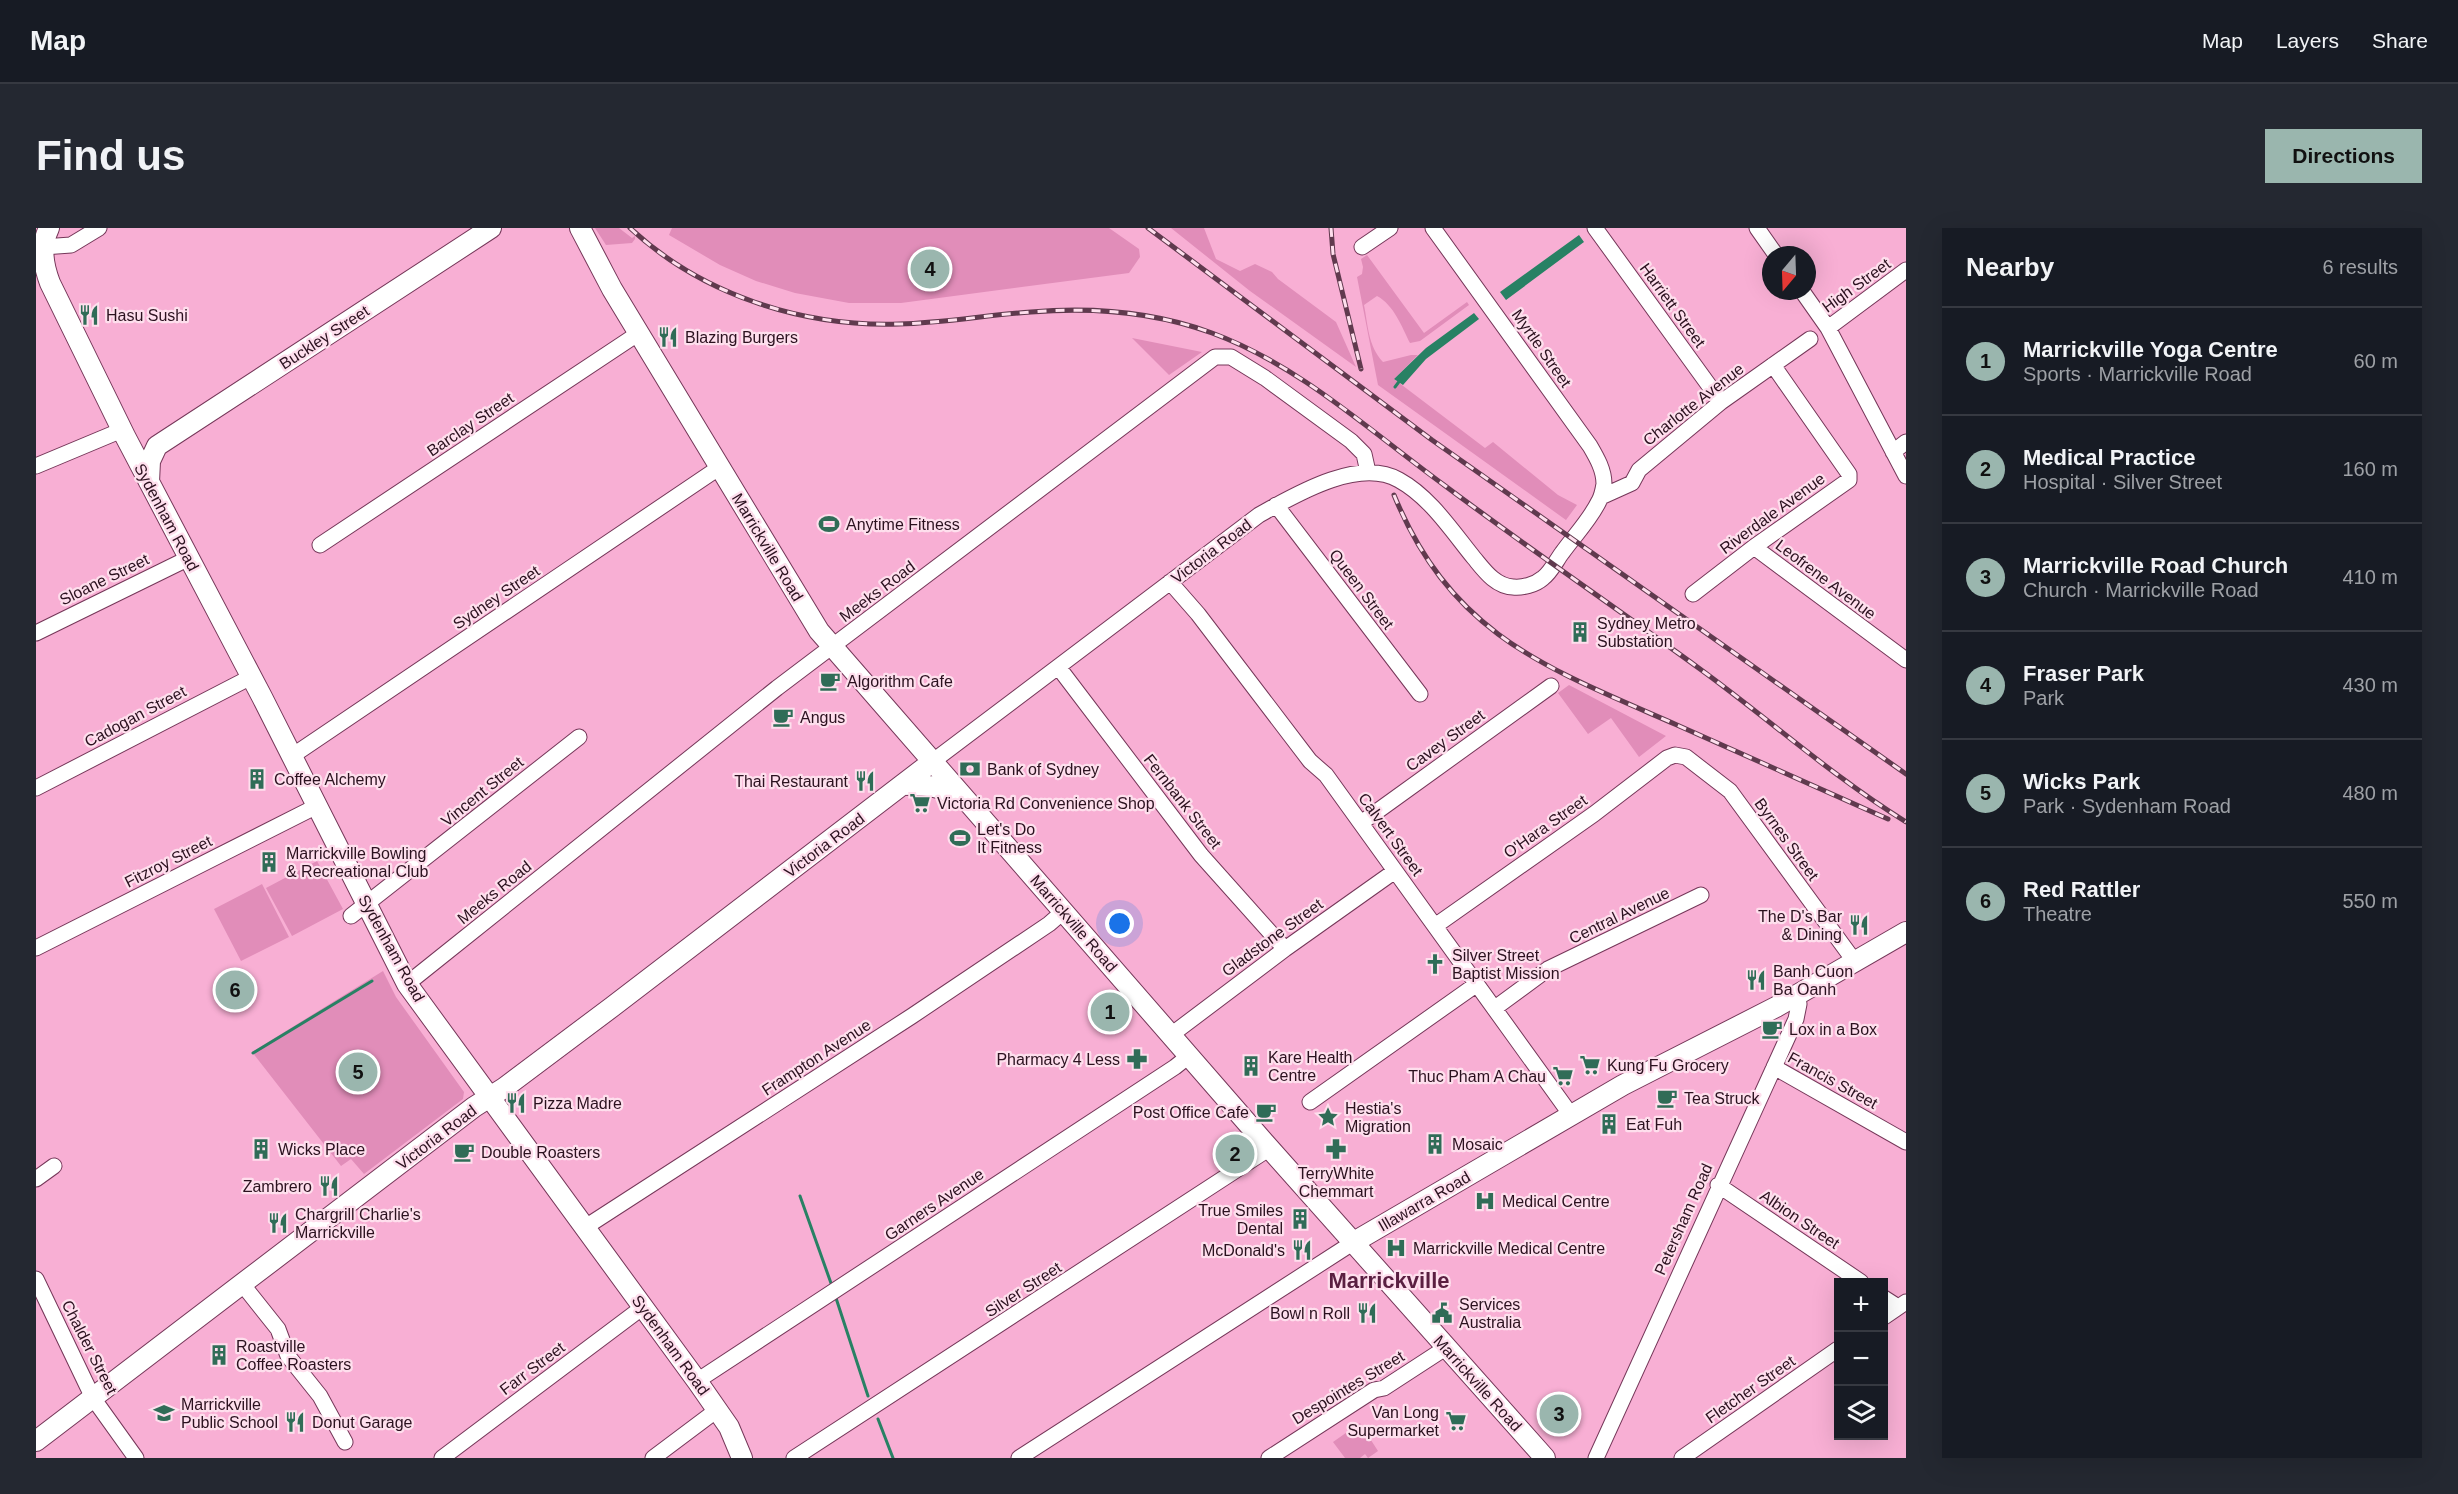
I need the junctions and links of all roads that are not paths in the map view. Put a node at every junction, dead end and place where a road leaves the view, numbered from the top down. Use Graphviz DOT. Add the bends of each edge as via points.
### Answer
graph roads {
  1 [pos="49,228"];
  2 [pos="99,228"];
  3 [pos="491,228"];
  4 [pos="580,228"];
  5 [pos="1390,228"];
  6 [pos="1433,228"];
  7 [pos="1595,228"];
  8 [pos="1757,228"];
  9 [pos="1770,246"];
  10 [pos="43,247"];
  11 [pos="1362,247"];
  12 [pos="1906,270"];
  13 [pos="1808,300"];
  14 [pos="1828,328"];
  15 [pos="639,333"];
  16 [pos="1810,339"];
  17 [pos="1773,365"];
  18 [pos="1721,402"];
  19 [pos="124,433"];
  20 [pos="1906,442"];
  21 [pos="157,446"];
  22 [pos="1893,452"];
  23 [pos="36,466"];
  24 [pos="720,467"];
  25 [pos="1368,472"];
  26 [pos="1906,476"];
  27 [pos="149,482"];
  28 [pos="1601,497"];
  29 [pos="1276,506"];
  30 [pos="320,545"];
  31 [pos="1754,547"];
  32 [pos="189,558"];
  33 [pos="1170,582"];
  34 [pos="1692,594"];
  35 [pos="36,633"];
  36 [pos="832,647"];
  37 [pos="1906,660"];
  38 [pos="1059,668"];
  39 [pos="251,677"];
  40 [pos="1551,686"];
  41 [pos="1420,694"];
  42 [pos="579,737"];
  43 [pos="1675,755"];
  44 [pos="292,756"];
  45 [pos="932,762"];
  46 [pos="903,785"];
  47 [pos="36,788"];
  48 [pos="969,805"];
  49 [pos="317,806"];
  50 [pos="1361,823"];
  51 [pos="1395,872"];
  52 [pos="1701,895"];
  53 [pos="368,905"];
  54 [pos="1064,911"];
  55 [pos="351,916"];
  56 [pos="1435,926"];
  57 [pos="1906,932"];
  58 [pos="36,948"];
  59 [pos="1285,949"];
  60 [pos="1855,962"];
  61 [pos="407,984"];
  62 [pos="1477,984"];
  63 [pos="1797,995"];
  64 [pos="1495,1008"];
  65 [pos="1171,1035"];
  66 [pos="1190,1055"];
  67 [pos="1774,1067"];
  68 [pos="490,1096"];
  69 [pos="1310,1102"];
  70 [pos="1571,1115"];
  71 [pos="1906,1142"];
  72 [pos="1270,1148"];
  73 [pos="54,1166"];
  74 [pos="36,1179"];
  75 [pos="1718,1185"];
  76 [pos="584,1228"];
  77 [pos="1354,1242"];
  78 [pos="1855,1278"];
  79 [pos="36,1279"];
  80 [pos="243,1285"];
  81 [pos="1888,1300"];
  82 [pos="1902,1305"];
  83 [pos="643,1307"];
  84 [pos="1888,1314"];
  85 [pos="1447,1347"];
  86 [pos="1834,1352"];
  87 [pos="697,1381"];
  88 [pos="93,1398"];
  89 [pos="717,1410"];
  90 [pos="36,1441"];
  91 [pos="345,1442"];
  92 [pos="1540,1457"];
  93 [pos="136,1458"];
  94 [pos="442,1458"];
  95 [pos="653,1458"];
  96 [pos="742,1458"];
  97 [pos="794,1458"];
  98 [pos="1019,1458"];
  99 [pos="1269,1458"];
  100 [pos="1596,1458"];
  101 [pos="1682,1458"];
  1 -- 10 [label="main road"];
  2 -- 10 [label="street" via="65,248"];
  3 -- 21 [label="main road, Buckley Street"];
  4 -- 15 [label="main road, Marrickville Road"];
  5 -- 11 [label="street"];
  6 -- 28 [label="street, Myrtle Street" via="1598,460 1604,484"];
  7 -- 18 [label="street, Harriett Street"];
  8 -- 9 [label="street"];
  10 -- 19 [label="main road, Sydenham Road" via="44,268"];
  12 -- 14 [label="street, High Street"];
  13 -- 14 [label="street"];
  14 -- 22 [label="street"];
  15 -- 24 [label="main road, Marrickville Road"];
  15 -- 30 [label="street, Barclay Street"];
  16 -- 17 [label="street, Charlotte Avenue"];
  17 -- 18 [label="street, Charlotte Avenue"];
  17 -- 31 [label="street, Riverdale Avenue" via="1849,474 1849,480"];
  18 -- 28 [label="street, Charlotte Avenue" via="1638,470 1632,483"];
  19 -- 21 [label="main road" via="141,445"];
  19 -- 23 [label="street"];
  19 -- 27 [label="main road, Sydenham Road"];
  20 -- 22 [label="street"];
  21 -- 27 [label="main road" via="150,461"];
  22 -- 26 [label="street"];
  24 -- 36 [label="main road, Marrickville Road"];
  24 -- 44 [label="street, Sydney Street"];
  25 -- 28 [label="street, Victoria Road" via="1394,477 1416,492 1491,577 1512,587 1542,579"];
  25 -- 29 [label="street, Victoria Road" via="1346,476"];
  25 -- 36 [label="street, Meeks Road" via="1364,454 1346,437 1232,357 1215,357"];
  27 -- 32 [label="main road, Sydenham Road"];
  29 -- 33 [label="street, Victoria Road"];
  29 -- 41 [label="street, Queen Street"];
  31 -- 34 [label="street, Riverdale Avenue"];
  31 -- 37 [label="street, Leofrene Avenue"];
  32 -- 35 [label="street, Sloane Street"];
  32 -- 39 [label="main road, Sydenham Road"];
  33 -- 38 [label="street, Victoria Road"];
  33 -- 50 [label="street, Calvert Street"];
  36 -- 45 [label="main road, Marrickville Road"];
  36 -- 61 [label="street, Meeks Road"];
  38 -- 45 [label="street, Victoria Road"];
  38 -- 59 [label="street, Fernbank Street" via="1201,855"];
  39 -- 44 [label="main road, Sydenham Road"];
  39 -- 47 [label="street, Cadogan Street"];
  40 -- 50 [label="street, Cavey Street"];
  42 -- 53 [label="street, Vincent Street"];
  43 -- 56 [label="street, O'Hara Street"];
  43 -- 60 [label="street, Byrnes Street" via="1691,760 1730,792"];
  44 -- 49 [label="main road, Sydenham Road"];
  45 -- 46 [label="main road, Victoria Road"];
  45 -- 48 [label="main road, Marrickville Road"];
  46 -- 48 [label="main road" via="941,788"];
  46 -- 68 [label="main road, Victoria Road"];
  48 -- 54 [label="main road, Marrickville Road"];
  49 -- 53 [label="main road, Sydenham Road"];
  49 -- 58 [label="street, Fitzroy Street"];
  50 -- 51 [label="street, Calvert Street"];
  51 -- 56 [label="street, Calvert Street"];
  51 -- 59 [label="street, Gladstone Street"];
  52 -- 64 [label="street, Central Avenue" via="1548,969"];
  53 -- 55 [label="street, Vincent Street"];
  53 -- 61 [label="main road, Sydenham Road"];
  54 -- 65 [label="main road, Marrickville Road"];
  54 -- 76 [label="street, Frampton Avenue" via="912,1017"];
  56 -- 62 [label="street, Calvert Street"];
  57 -- 60 [label="main road, Illawarra Road"];
  59 -- 65 [label="street, Gladstone Street"];
  60 -- 63 [label="main road, Illawarra Road"];
  61 -- 68 [label="main road, Sydenham Road"];
  62 -- 64 [label="street, Calvert Street"];
  62 -- 69 [label="street"];
  63 -- 67 [label="street, Petersham Road" via="1796,1019"];
  63 -- 70 [label="main road, Illawarra Road"];
  64 -- 70 [label="street, Calvert Street"];
  65 -- 66 [label="main road, Marrickville Road"];
  66 -- 72 [label="main road, Marrickville Road"];
  66 -- 87 [label="street, Garners Avenue"];
  67 -- 71 [label="street, Francis Street"];
  67 -- 75 [label="street, Petersham Road"];
  68 -- 76 [label="main road, Sydenham Road"];
  68 -- 80 [label="main road, Victoria Road"];
  70 -- 77 [label="main road, Illawarra Road"];
  72 -- 77 [label="main road, Marrickville Road"];
  72 -- 97 [label="street, Silver Street"];
  73 -- 74 [label="street"];
  75 -- 78 [label="street, Albion Street"];
  75 -- 100 [label="street, Petersham Road"];
  76 -- 83 [label="main road, Sydenham Road"];
  77 -- 85 [label="main road, Marrickville Road"];
  77 -- 98 [label="street, Illawarra Road"];
  79 -- 88 [label="street, Chalder Street"];
  80 -- 88 [label="main road, Victoria Road"];
  80 -- 91 [label="street" via="278,1329 288,1356 320,1396"];
  81 -- 82 [label="street"];
  82 -- 84 [label="street"];
  83 -- 87 [label="main road, Sydenham Road"];
  83 -- 94 [label="street, Farr Street"];
  85 -- 92 [label="main road, Marrickville Road"];
  85 -- 99 [label="street, Despointes Street"];
  86 -- 101 [label="street, Fletcher Street"];
  87 -- 89 [label="main road, Sydenham Road"];
  88 -- 90 [label="main road, Victoria Road"];
  88 -- 93 [label="street, Chalder Street"];
  89 -- 95 [label="street"];
  89 -- 96 [label="main road, Sydenham Road"];
}
